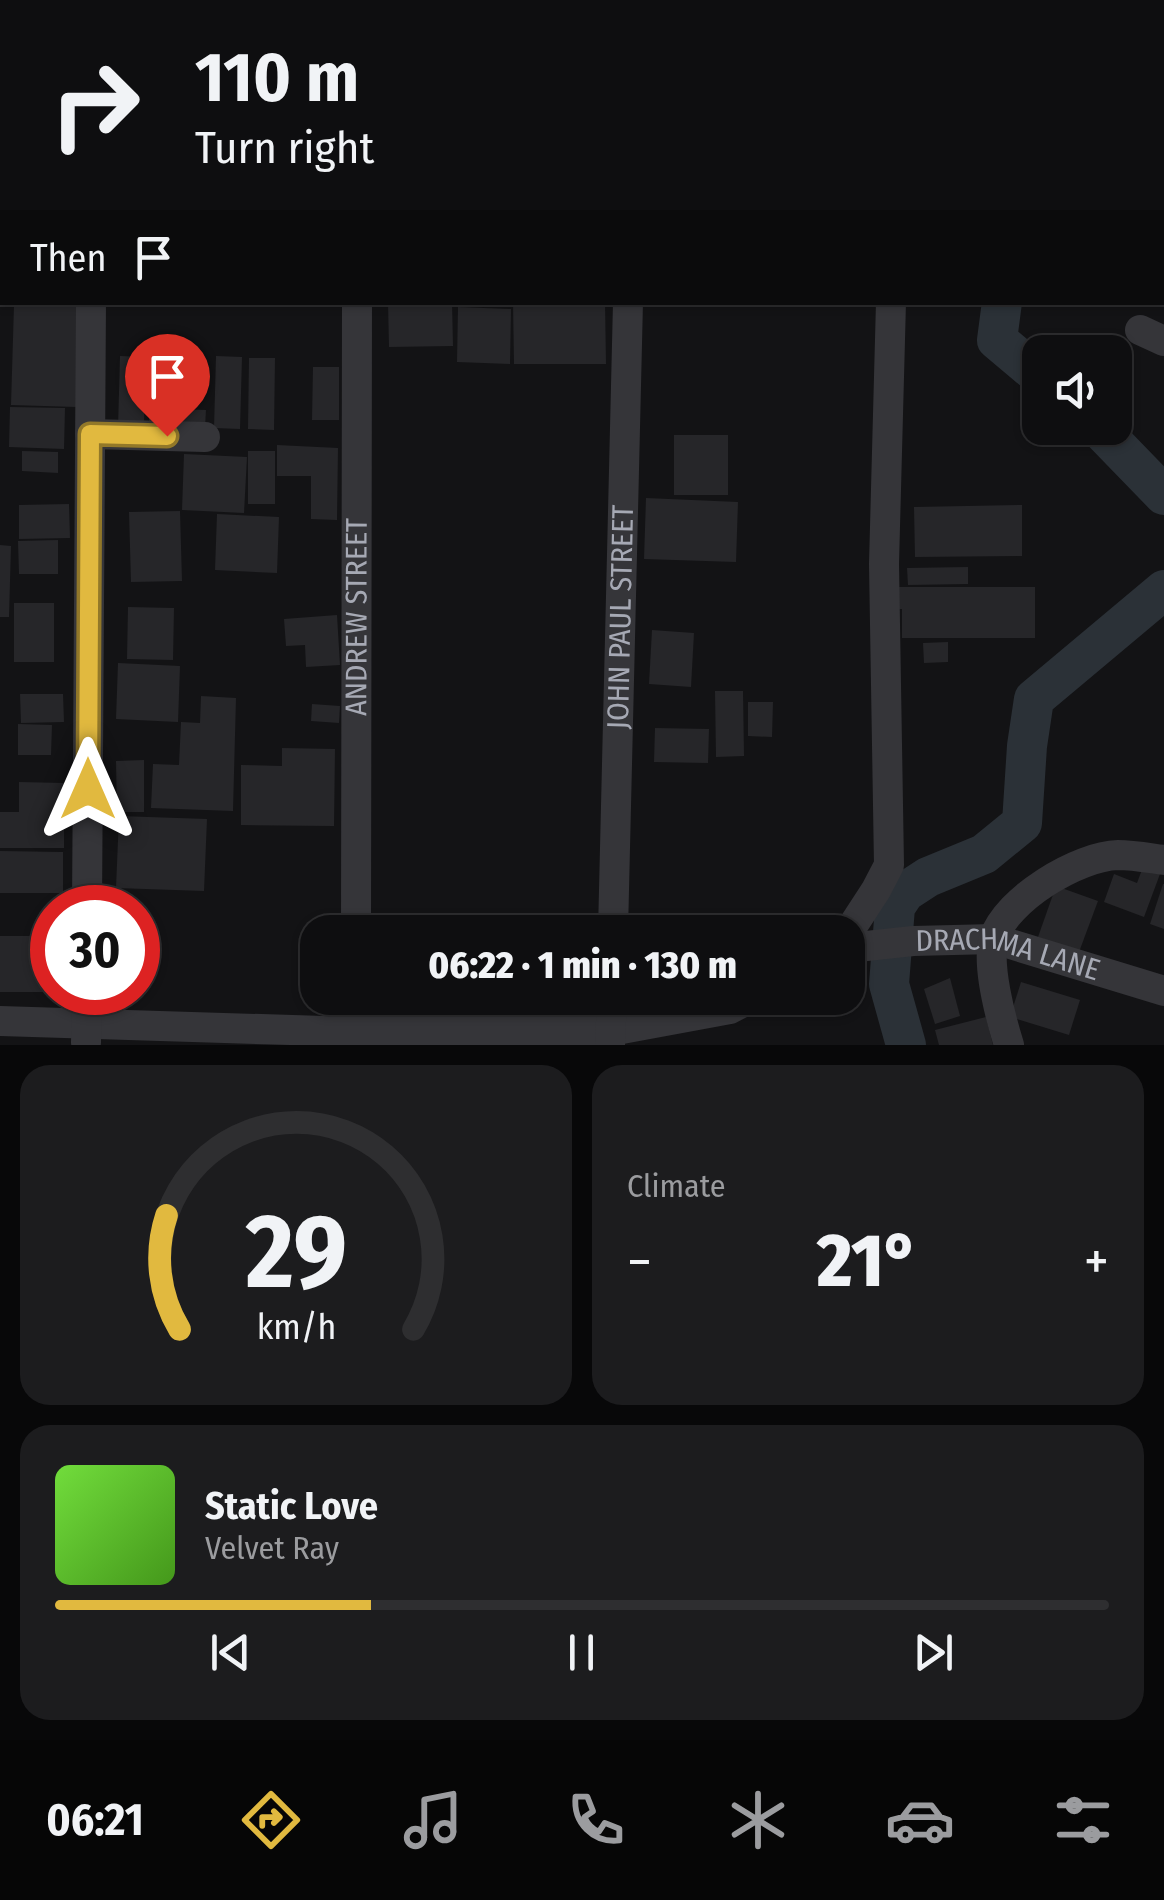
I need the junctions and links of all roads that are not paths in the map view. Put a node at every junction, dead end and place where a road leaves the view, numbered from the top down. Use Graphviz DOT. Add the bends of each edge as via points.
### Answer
graph roads {
  1 [pos="90,305"];
  2 [pos="357,305"];
  3 [pos="628,305"];
  4 [pos="891,305"];
  5 [pos="90,434"];
  6 [pos="206,437"];
  7 [pos="1164,860"];
  8 [pos="87,885"];
  9 [pos="356,915"];
  10 [pos="613,915"];
  11 [pos="864,915"];
  12 [pos="994,939"];
  13 [pos="865,942"];
  14 [pos="1164,991"];
  15 [pos="705,1015"];
  16 [pos="0,1021"];
  17 [pos="86,1035"];
  18 [pos="355,1038"];
  19 [pos="611,1038"];
  20 [pos="1009,1045"];
  1 -- 5 [label="street"];
  2 -- 9 [label="street, ANDREW STREET"];
  3 -- 10 [label="street, JOHN PAUL STREET"];
  4 -- 11 [label="street" via="884,564 889,864"];
  5 -- 6 [label="street"];
  5 -- 8 [label="street"];
  7 -- 12 [label="street" via="1115,855 1077,866 1034,888"];
  12 -- 13 [label="street, DRACHMA LANE"];
  12 -- 14 [label="street, DRACHMA LANE"];
  12 -- 20 [label="street" via="998,1009"];
  15 -- 19 [label="street"];
  16 -- 17 [label="street"];
  17 -- 18 [label="street"];
  18 -- 19 [label="street"];
}
